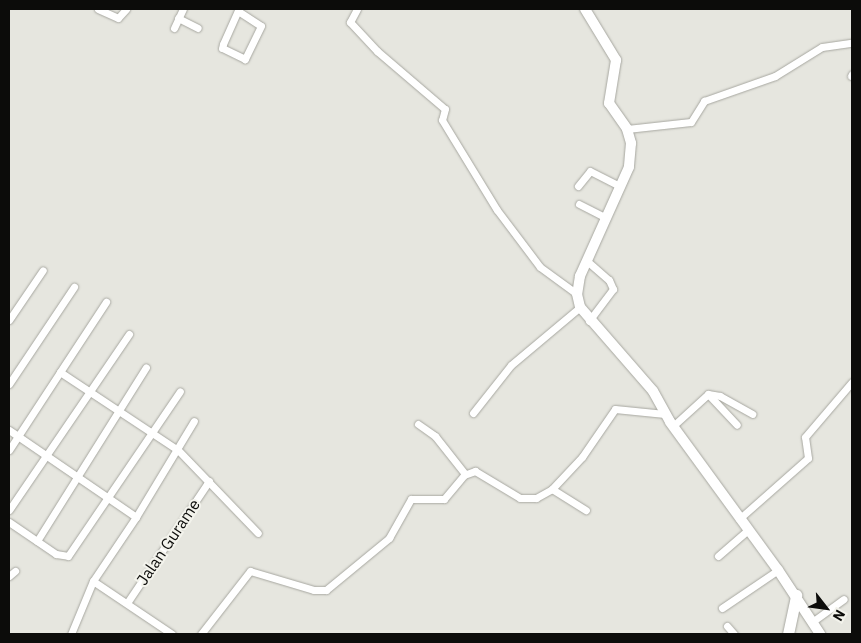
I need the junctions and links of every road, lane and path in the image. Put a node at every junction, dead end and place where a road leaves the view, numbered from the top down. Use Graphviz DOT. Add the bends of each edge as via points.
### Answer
graph roads {
  1 [pos="98,9"];
  2 [pos="126,9"];
  3 [pos="183,9"];
  4 [pos="357,9"];
  5 [pos="584,9"];
  6 [pos="239,10"];
  7 [pos="178,18"];
  8 [pos="174,28"];
  9 [pos="198,28"];
  10 [pos="852,43"];
  11 [pos="627,128"];
  12 [pos="578,186"];
  13 [pos="620,186"];
  14 [pos="580,204"];
  15 [pos="606,218"];
  16 [pos="587,261"];
  17 [pos="43,270"];
  18 [pos="74,287"];
  19 [pos="577,294"];
  20 [pos="106,302"];
  21 [pos="580,307"];
  22 [pos="9,320"];
  23 [pos="589,321"];
  24 [pos="129,334"];
  25 [pos="146,367"];
  26 [pos="60,372"];
  27 [pos="852,382"];
  28 [pos="9,384"];
  29 [pos="90,391"];
  30 [pos="180,391"];
  31 [pos="708,394"];
  32 [pos="119,412"];
  33 [pos="473,413"];
  34 [pos="665,414"];
  35 [pos="752,414"];
  36 [pos="194,422"];
  37 [pos="418,424"];
  38 [pos="737,425"];
  39 [pos="673,426"];
  40 [pos="9,430"];
  41 [pos="152,433"];
  42 [pos="18,436"];
  43 [pos="9,450"];
  44 [pos="178,450"];
  45 [pos="46,455"];
  46 [pos="465,474"];
  47 [pos="77,477"];
  48 [pos="209,482"];
  49 [pos="552,490"];
  50 [pos="108,497"];
  51 [pos="9,510"];
  52 [pos="586,510"];
  53 [pos="136,517"];
  54 [pos="739,519"];
  55 [pos="9,522"];
  56 [pos="748,530"];
  57 [pos="258,533"];
  58 [pos="37,541"];
  59 [pos="718,556"];
  60 [pos="778,570"];
  61 [pos="93,581"];
  62 [pos="796,595"];
  63 [pos="844,599"];
  64 [pos="127,603"];
  65 [pos="722,608"];
  66 [pos="812,622"];
  67 [pos="727,626"];
  68 [pos="71,634"];
  69 [pos="172,634"];
  70 [pos="201,634"];
  71 [pos="734,634"];
  72 [pos="788,634"];
  73 [pos="820,634"];
  1 -- 2 [label="street" via="118,18"];
  3 -- 7 [label="street"];
  4 -- 19 [label="street" via="350,22 377,51 445,109 440,118 497,210 540,267"];
  5 -- 11 [label="street" via="616,60 609,103"];
  6 -- 6 [label="street" via="222,48 245,59 260,24"];
  7 -- 8 [label="street"];
  7 -- 9 [label="street"];
  10 -- 11 [label="street" via="822,47 775,76 704,101 691,122"];
  11 -- 13 [label="street" via="630,159"];
  12 -- 13 [label="street" via="590,171"];
  13 -- 15 [label="street"];
  14 -- 15 [label="street"];
  15 -- 16 [label="street"];
  16 -- 19 [label="street"];
  16 -- 23 [label="street" via="609,280 613,290"];
  17 -- 22 [label="street"];
  18 -- 28 [label="street"];
  19 -- 21 [label="street"];
  20 -- 26 [label="street"];
  21 -- 23 [label="street"];
  21 -- 33 [label="street" via="512,365"];
  23 -- 34 [label="street" via="653,391"];
  24 -- 29 [label="street"];
  25 -- 32 [label="street"];
  26 -- 29 [label="street"];
  26 -- 42 [label="street"];
  27 -- 54 [label="street" via="805,437 808,458"];
  29 -- 32 [label="street"];
  29 -- 45 [label="street"];
  30 -- 41 [label="street"];
  31 -- 35 [label="street" via="720,396"];
  31 -- 38 [label="street"];
  31 -- 39 [label="street"];
  32 -- 41 [label="street"];
  32 -- 47 [label="street"];
  34 -- 39 [label="street"];
  34 -- 49 [label="street" via="615,409 582,458"];
  36 -- 44 [label="street"];
  37 -- 46 [label="street" via="434,436"];
  39 -- 54 [label="street"];
  40 -- 42 [label="street"];
  41 -- 44 [label="street"];
  41 -- 50 [label="street"];
  42 -- 43 [label="street"];
  42 -- 45 [label="street"];
  44 -- 48 [label="street"];
  44 -- 53 [label="street"];
  45 -- 47 [label="street"];
  45 -- 51 [label="street"];
  46 -- 49 [label="street" via="482,472 528,500"];
  46 -- 70 [label="street" via="444,499 408,502 394,532 326,590 314,590 250,571"];
  47 -- 50 [label="street"];
  47 -- 58 [label="street"];
  48 -- 57 [label="street"];
  48 -- 64 [label="street, Jalan Gurame"];
  49 -- 52 [label="street"];
  50 -- 53 [label="street"];
  50 -- 58 [label="street" via="68,556 56,554"];
  53 -- 61 [label="street"];
  54 -- 56 [label="street"];
  55 -- 58 [label="street"];
  56 -- 59 [label="street"];
  56 -- 60 [label="street"];
  60 -- 62 [label="street"];
  60 -- 65 [label="street"];
  61 -- 64 [label="street"];
  61 -- 68 [label="street"];
  62 -- 66 [label="street"];
  62 -- 72 [label="main road"];
  63 -- 66 [label="street"];
  64 -- 69 [label="street"];
  66 -- 73 [label="street"];
  67 -- 71 [label="street"];
}
